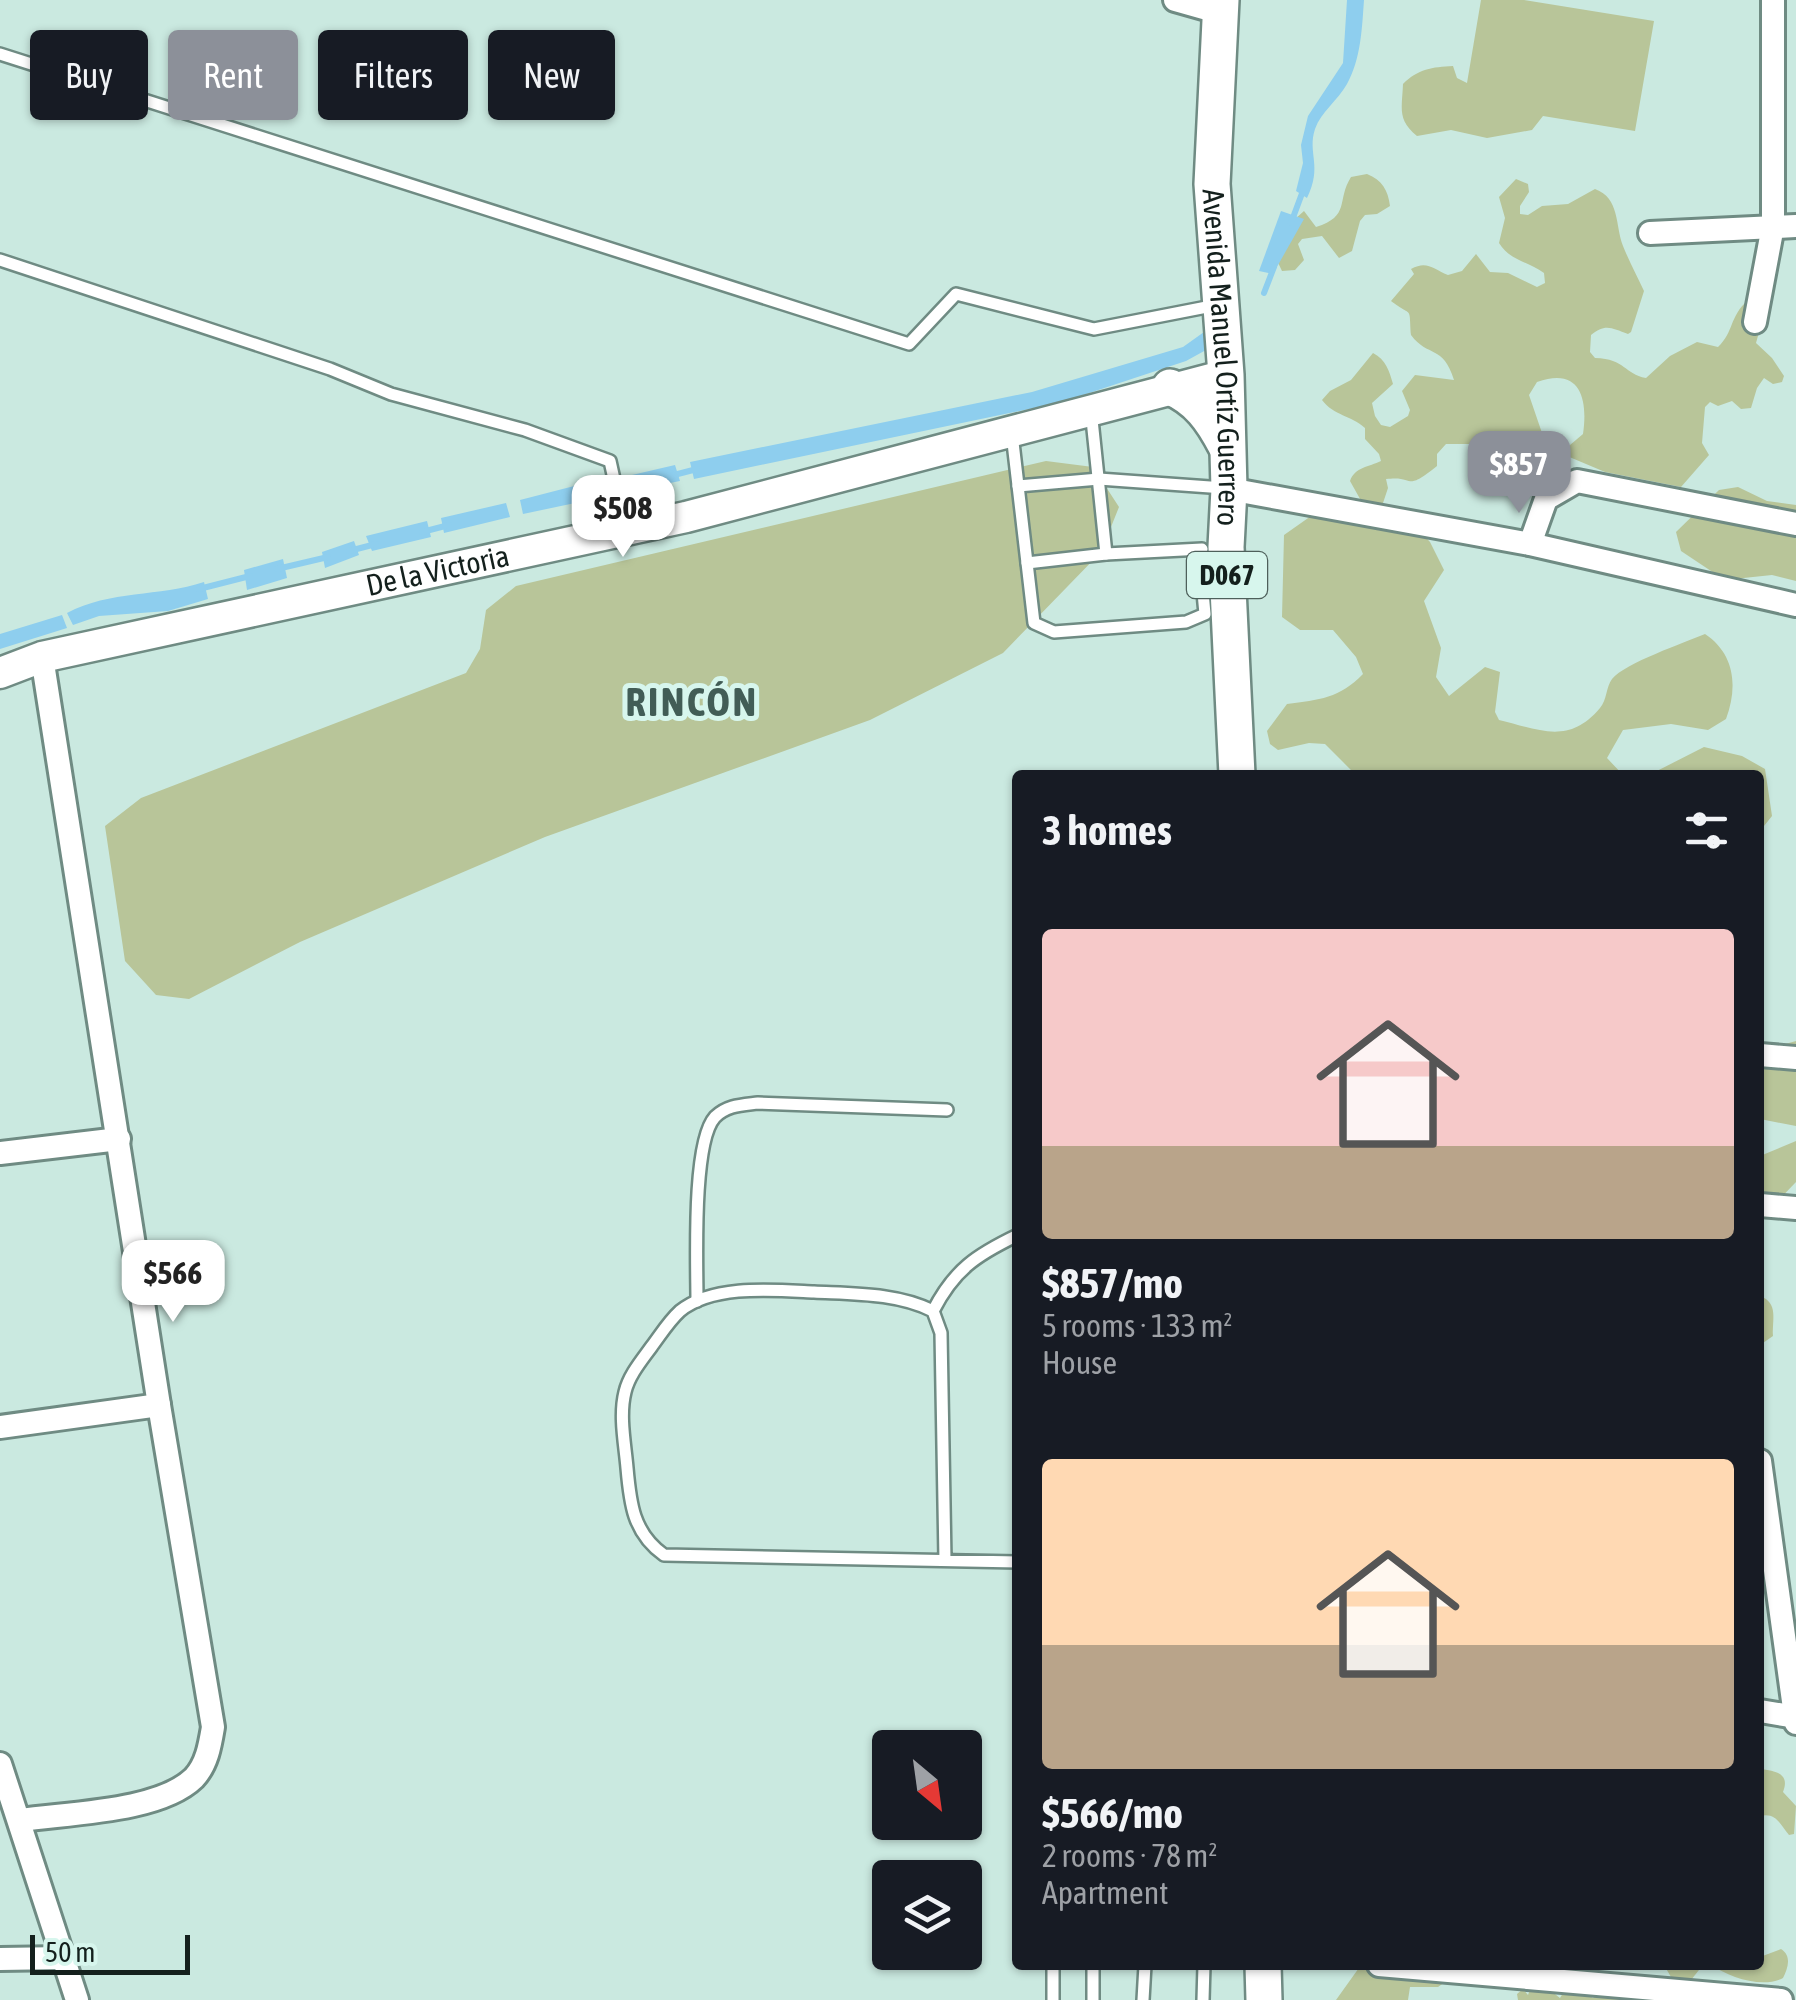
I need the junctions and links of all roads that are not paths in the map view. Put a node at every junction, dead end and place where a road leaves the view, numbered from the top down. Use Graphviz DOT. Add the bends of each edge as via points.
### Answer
graph roads {
  1 [pos="1175,0"];
  2 [pos="1773,0"];
  3 [pos="1221,7"];
  4 [pos="0,54"];
  5 [pos="1784,226"];
  6 [pos="1650,233"];
  7 [pos="0,260"];
  8 [pos="1218,304"];
  9 [pos="1756,322"];
  10 [pos="1226,375"];
  11 [pos="1170,388"];
  12 [pos="1090,409"];
  13 [pos="1012,430"];
  14 [pos="1226,447"];
  15 [pos="1100,478"];
  16 [pos="1018,486"];
  17 [pos="1228,489"];
  18 [pos="1796,524"];
  19 [pos="625,529"];
  20 [pos="1530,544"];
  21 [pos="1212,548"];
  22 [pos="1106,554"];
  23 [pos="1027,563"];
  24 [pos="1796,604"];
  25 [pos="42,656"];
  26 [pos="0,673"];
  27 [pos="1235,770"];
  28 [pos="1764,1055"];
  29 [pos="1796,1058"];
  30 [pos="947,1110"];
  31 [pos="119,1140"];
  32 [pos="0,1153"];
  33 [pos="1764,1205"];
  34 [pos="1796,1208"];
  35 [pos="1012,1238"];
  36 [pos="696,1301"];
  37 [pos="933,1312"];
  38 [pos="159,1404"];
  39 [pos="0,1428"];
  40 [pos="1764,1490"];
  41 [pos="945,1560"];
  42 [pos="1012,1562"];
  43 [pos="1764,1712"];
  44 [pos="1796,1719"];
  45 [pos="0,1764"];
  46 [pos="20,1820"];
  47 [pos="64,1958"];
  48 [pos="0,1960"];
  49 [pos="1053,1970"];
  50 [pos="1094,1970"];
  51 [pos="1146,1970"];
  52 [pos="1204,1970"];
  53 [pos="1263,1970"];
  54 [pos="1436,1970"];
  55 [pos="77,2000"];
  56 [pos="1053,2000"];
  57 [pos="1093,2000"];
  58 [pos="1143,2000"];
  59 [pos="1203,2000"];
  60 [pos="1264,2000"];
  61 [pos="1781,2000"];
  1 -- 3 [label="street"];
  2 -- 5 [label="street"];
  3 -- 8 [label="main road, Avenida Manuel Ortíz Guerrero / D067" via="1212,184"];
  4 -- 8 [label="lane" via="909,344 956,294 1094,329"];
  5 -- 6 [label="street"];
  5 -- 9 [label="street"];
  7 -- 19 [label="lane" via="610,461"];
  8 -- 10 [label="main road, Avenida Manuel Ortíz Guerrero / D067"];
  10 -- 11 [label="main road, De la Victoria"];
  10 -- 14 [label="main road, Avenida Manuel Ortíz Guerrero / D067"];
  11 -- 12 [label="main road, De la Victoria"];
  11 -- 14 [label="main road" via="1204,410"];
  12 -- 13 [label="main road, De la Victoria"];
  12 -- 15 [label="lane"];
  13 -- 16 [label="lane"];
  13 -- 19 [label="main road, De la Victoria"];
  14 -- 17 [label="main road, Avenida Manuel Ortíz Guerrero / D067"];
  15 -- 16 [label="lane"];
  15 -- 17 [label="lane"];
  15 -- 22 [label="lane"];
  16 -- 23 [label="lane"];
  17 -- 20 [label="street"];
  17 -- 21 [label="main road, Avenida Manuel Ortíz Guerrero / D067"];
  18 -- 20 [label="street" via="1577,480 1546,499"];
  19 -- 25 [label="main road, De la Victoria"];
  20 -- 24 [label="street"];
  21 -- 22 [label="lane"];
  21 -- 23 [label="lane" via="1205,614 1186,622 1054,632 1034,622"];
  21 -- 27 [label="main road, Avenida Manuel Ortíz Guerrero / D067"];
  22 -- 23 [label="lane"];
  25 -- 26 [label="main road, De la Victoria"];
  25 -- 31 [label="street"];
  28 -- 29 [label="street"];
  30 -- 36 [label="lane" via="758,1103 718,1114 710,1124 698,1190"];
  31 -- 32 [label="street"];
  31 -- 38 [label="street"];
  33 -- 34 [label="street"];
  35 -- 37 [label="lane" via="977,1255 948,1283"];
  36 -- 37 [label="lane" via="748,1293 863,1294"];
  36 -- 41 [label="lane" via="672,1319 625,1392 629,1494 635,1522 654,1548 664,1555"];
  37 -- 41 [label="lane" via="942,1334"];
  38 -- 39 [label="street"];
  38 -- 46 [label="street" via="213,1727 207,1756 194,1778 142,1803"];
  40 -- 44 [label="street"];
  41 -- 42 [label="lane"];
  43 -- 44 [label="street"];
  45 -- 46 [label="street"];
  46 -- 47 [label="street"];
  47 -- 48 [label="street"];
  47 -- 55 [label="street"];
  49 -- 56 [label="lane"];
  50 -- 57 [label="lane"];
  51 -- 58 [label="lane"];
  52 -- 59 [label="lane"];
  53 -- 60 [label="main road"];
  54 -- 61 [label="street"];
}
